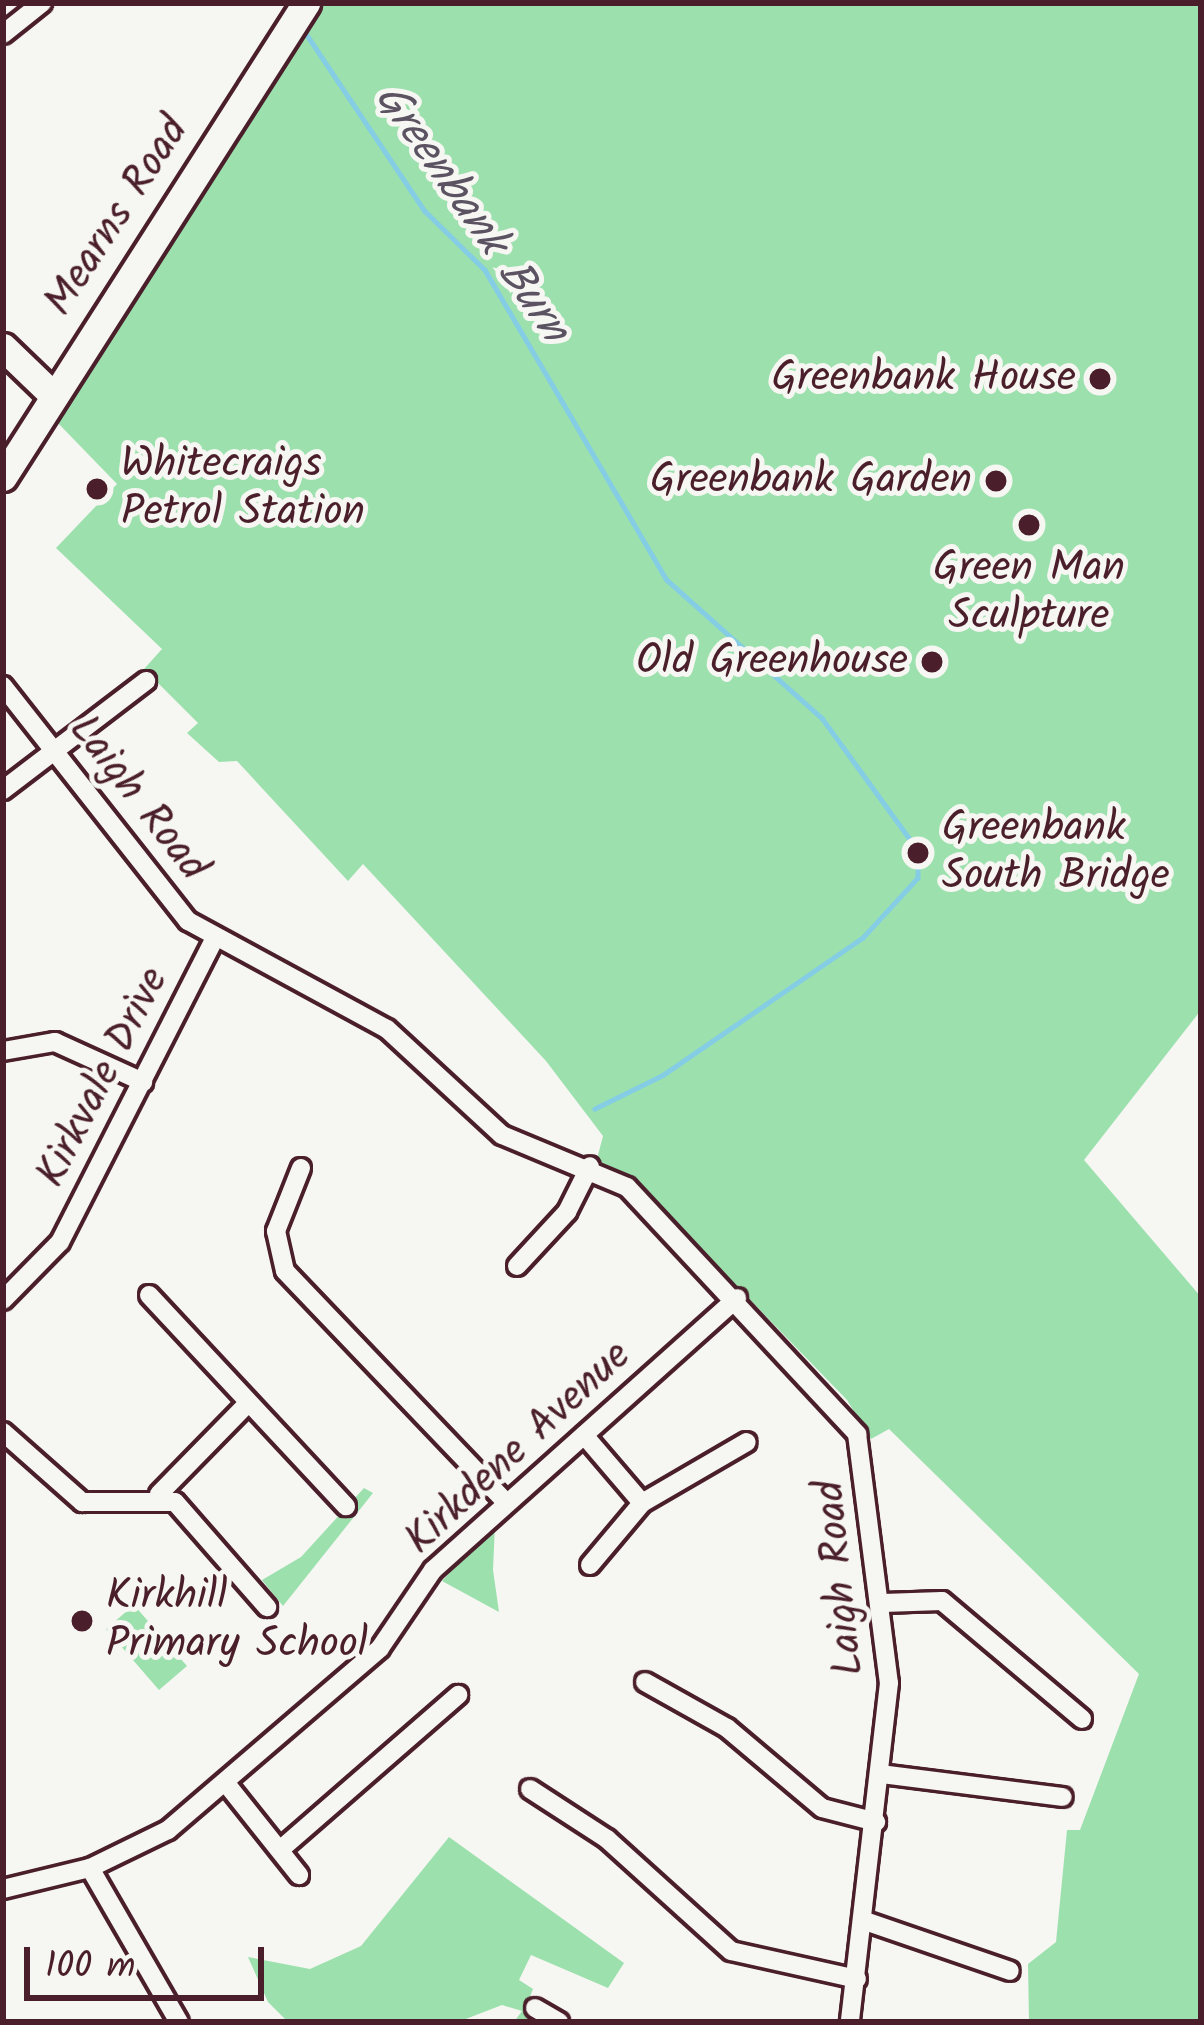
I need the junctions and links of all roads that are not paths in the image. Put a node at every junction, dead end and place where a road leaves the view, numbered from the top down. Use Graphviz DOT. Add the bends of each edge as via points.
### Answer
graph roads {
  1 [pos="43,3"];
  2 [pos="306,3"];
  3 [pos="3,34"];
  4 [pos="3,347"];
  5 [pos="54,396"];
  6 [pos="3,477"];
  7 [pos="146,681"];
  8 [pos="3,686"];
  9 [pos="52,752"];
  10 [pos="3,790"];
  11 [pos="215,938"];
  12 [pos="3,1051"];
  13 [pos="143,1082"];
  14 [pos="590,1166"];
  15 [pos="290,1176"];
  16 [pos="545,1265"];
  17 [pos="149,1295"];
  18 [pos="737,1298"];
  19 [pos="3,1300"];
  20 [pos="247,1403"];
  21 [pos="3,1432"];
  22 [pos="584,1435"];
  23 [pos="734,1443"];
  24 [pos="159,1494"];
  25 [pos="506,1502"];
  26 [pos="642,1503"];
  27 [pos="346,1506"];
  28 [pos="590,1565"];
  29 [pos="883,1603"];
  30 [pos="267,1607"];
  31 [pos="645,1682"];
  32 [pos="444,1700"];
  33 [pos="1070,1718"];
  34 [pos="881,1774"];
  35 [pos="225,1782"];
  36 [pos="1032,1792"];
  37 [pos="1063,1797"];
  38 [pos="536,1801"];
  39 [pos="1030,1814"];
  40 [pos="876,1822"];
  41 [pos="281,1849"];
  42 [pos="90,1868"];
  43 [pos="299,1875"];
  44 [pos="3,1889"];
  45 [pos="865,1922"];
  46 [pos="1010,1971"];
  47 [pos="856,1979"];
  48 [pos="536,2008"];
  49 [pos="179,2022"];
  50 [pos="559,2022"];
  51 [pos="850,2022"];
  1 -- 3 [label="street"];
  2 -- 5 [label="street, Mearns Road"];
  4 -- 5 [label="street"];
  5 -- 6 [label="street, Mearns Road"];
  7 -- 9 [label="street"];
  8 -- 9 [label="street, Laigh Road"];
  9 -- 10 [label="street"];
  9 -- 11 [label="street, Laigh Road" via="161,895"];
  11 -- 13 [label="street, Kirkvale Drive"];
  11 -- 14 [label="street, Laigh Road" via="387,1029 502,1135"];
  12 -- 13 [label="street" via="55,1042"];
  13 -- 19 [label="street, Kirkvale Drive" via="60,1241"];
  14 -- 16 [label="street" via="523,1258"];
  14 -- 18 [label="street, Laigh Road" via="627,1187"];
  15 -- 25 [label="street" via="276,1231 285,1271"];
  17 -- 20 [label="street"];
  18 -- 22 [label="street, Kirkdene Avenue"];
  18 -- 29 [label="street, Laigh Road" via="857,1434"];
  20 -- 24 [label="street"];
  20 -- 27 [label="street"];
  21 -- 24 [label="street" via="82,1502"];
  22 -- 25 [label="street, Kirkdene Avenue"];
  22 -- 26 [label="street"];
  23 -- 26 [label="street"];
  24 -- 30 [label="street"];
  25 -- 35 [label="street, Kirkdene Avenue" via="434,1570 380,1648"];
  26 -- 28 [label="street" via="597,1541"];
  29 -- 33 [label="street" via="942,1601"];
  29 -- 34 [label="street, Laigh Road"];
  31 -- 40 [label="street" via="683,1691 822,1808"];
  32 -- 41 [label="street"];
  34 -- 36 [label="street"];
  34 -- 40 [label="street, Laigh Road"];
  35 -- 41 [label="street"];
  35 -- 42 [label="street, Kirkdene Avenue" via="147,1844"];
  36 -- 37 [label="street"];
  36 -- 39 [label="street"];
  38 -- 47 [label="street" via="632,1859 731,1951"];
  40 -- 45 [label="street, Laigh Road"];
  41 -- 43 [label="street"];
  42 -- 44 [label="street, Kirkdene Avenue"];
  42 -- 49 [label="street"];
  45 -- 46 [label="street" via="990,1953"];
  45 -- 47 [label="street, Laigh Road"];
  47 -- 51 [label="street, Laigh Road"];
  48 -- 50 [label="street"];
}
